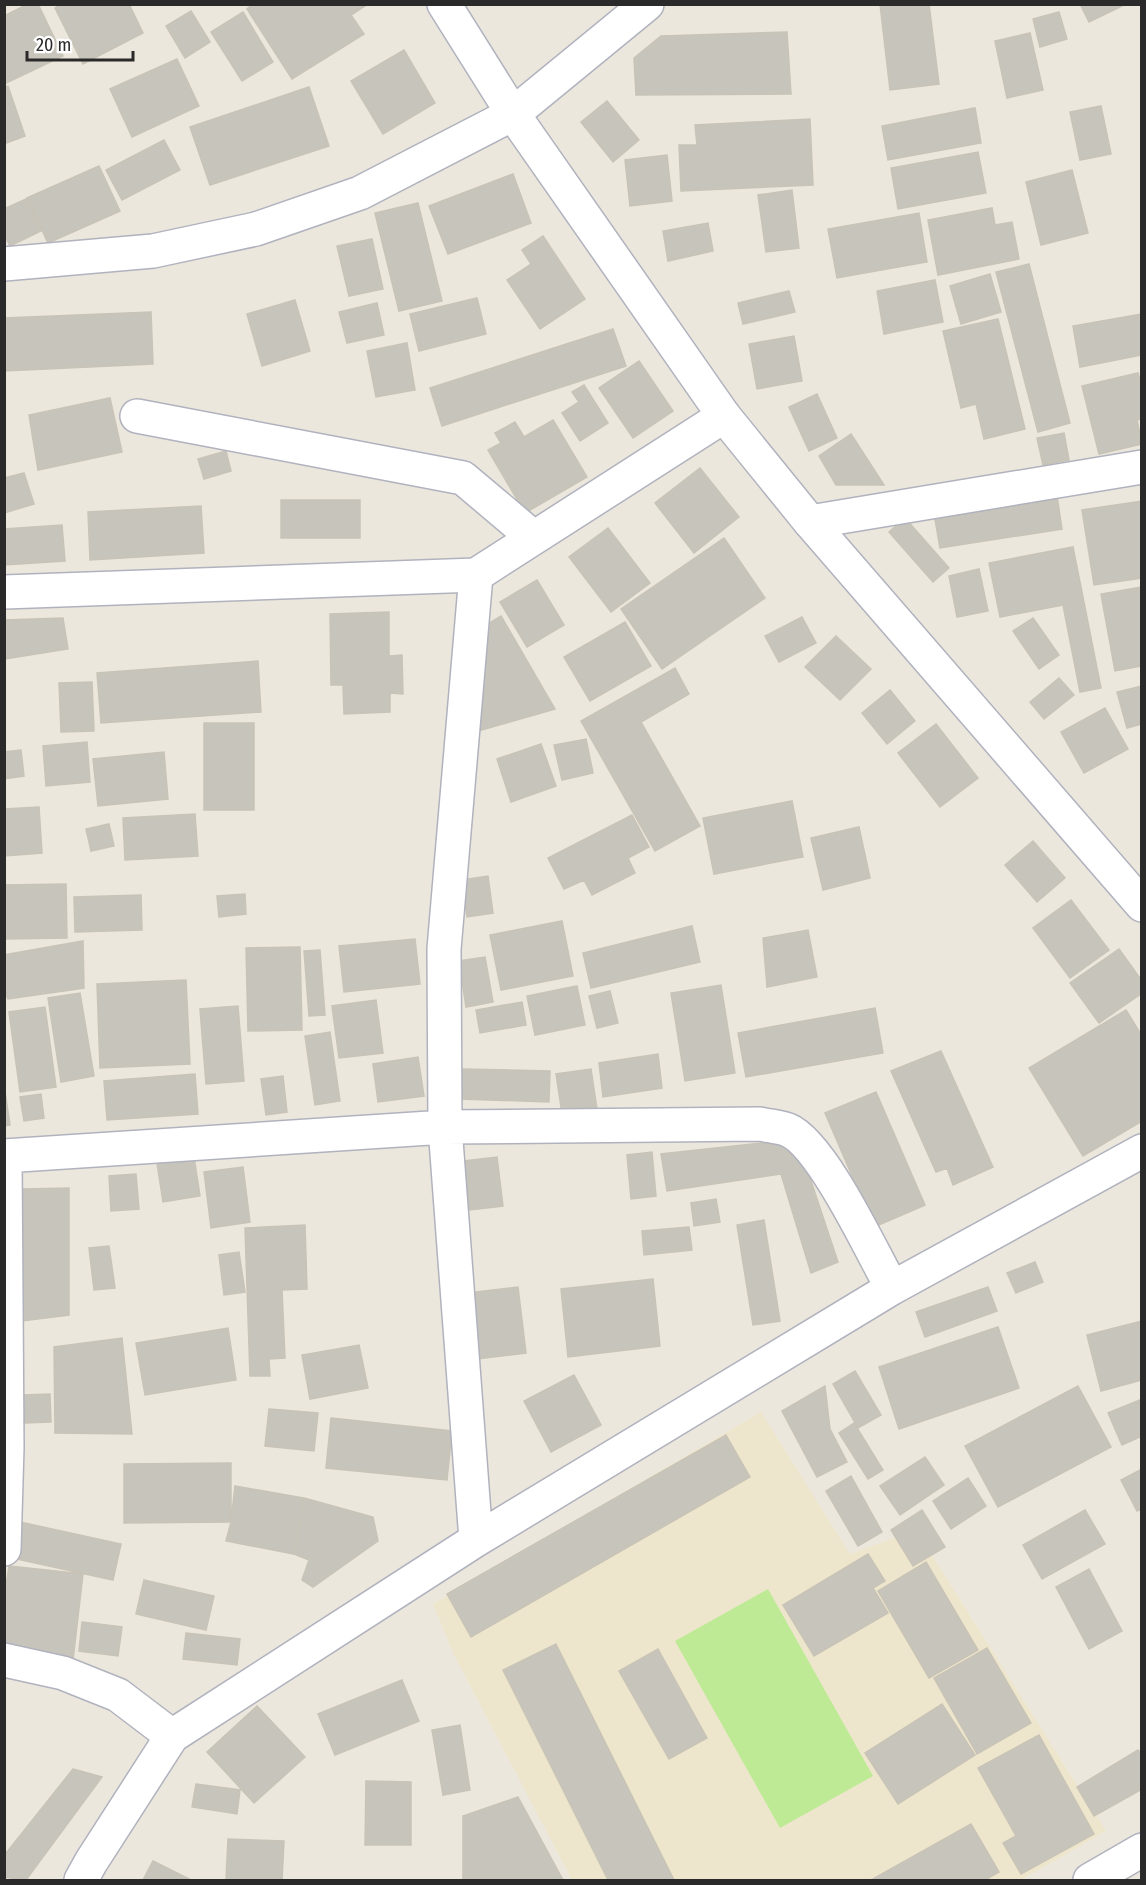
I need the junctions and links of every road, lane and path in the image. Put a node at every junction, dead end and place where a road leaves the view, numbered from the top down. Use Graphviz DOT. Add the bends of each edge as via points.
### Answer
graph roads {
  1 [pos="444,4"];
  2 [pos="647,4"];
  3 [pos="513,114"];
  4 [pos="4,264"];
  5 [pos="136,416"];
  6 [pos="724,416"];
  7 [pos="1142,467"];
  8 [pos="810,522"];
  9 [pos="533,537"];
  10 [pos="476,575"];
  11 [pos="4,592"];
  12 [pos="1142,905"];
  13 [pos="444,1127"];
  14 [pos="1142,1151"];
  15 [pos="5,1156"];
  16 [pos="892,1288"];
  17 [pos="476,1540"];
  18 [pos="4,1549"];
  19 [pos="4,1660"];
  20 [pos="172,1736"];
  21 [pos="1142,1850"];
  22 [pos="81,1881"];
  23 [pos="1090,1881"];
  1 -- 3 [label="street"];
  2 -- 3 [label="street"];
  3 -- 4 [label="street" via="360,193 256,229 153,251"];
  3 -- 6 [label="street"];
  5 -- 9 [label="street" via="463,478"];
  6 -- 8 [label="street"];
  6 -- 9 [label="street"];
  7 -- 8 [label="street"];
  8 -- 12 [label="street"];
  9 -- 10 [label="street"];
  10 -- 11 [label="street"];
  10 -- 13 [label="street" via="444,949"];
  13 -- 15 [label="street"];
  13 -- 16 [label="street" via="760,1124 789,1130 811,1147 831,1176"];
  13 -- 17 [label="street"];
  14 -- 16 [label="street"];
  15 -- 18 [label="street"];
  16 -- 17 [label="street"];
  17 -- 20 [label="street"];
  19 -- 20 [label="street" via="63,1673 118,1695"];
  20 -- 22 [label="street"];
  21 -- 23 [label="street"];
}
